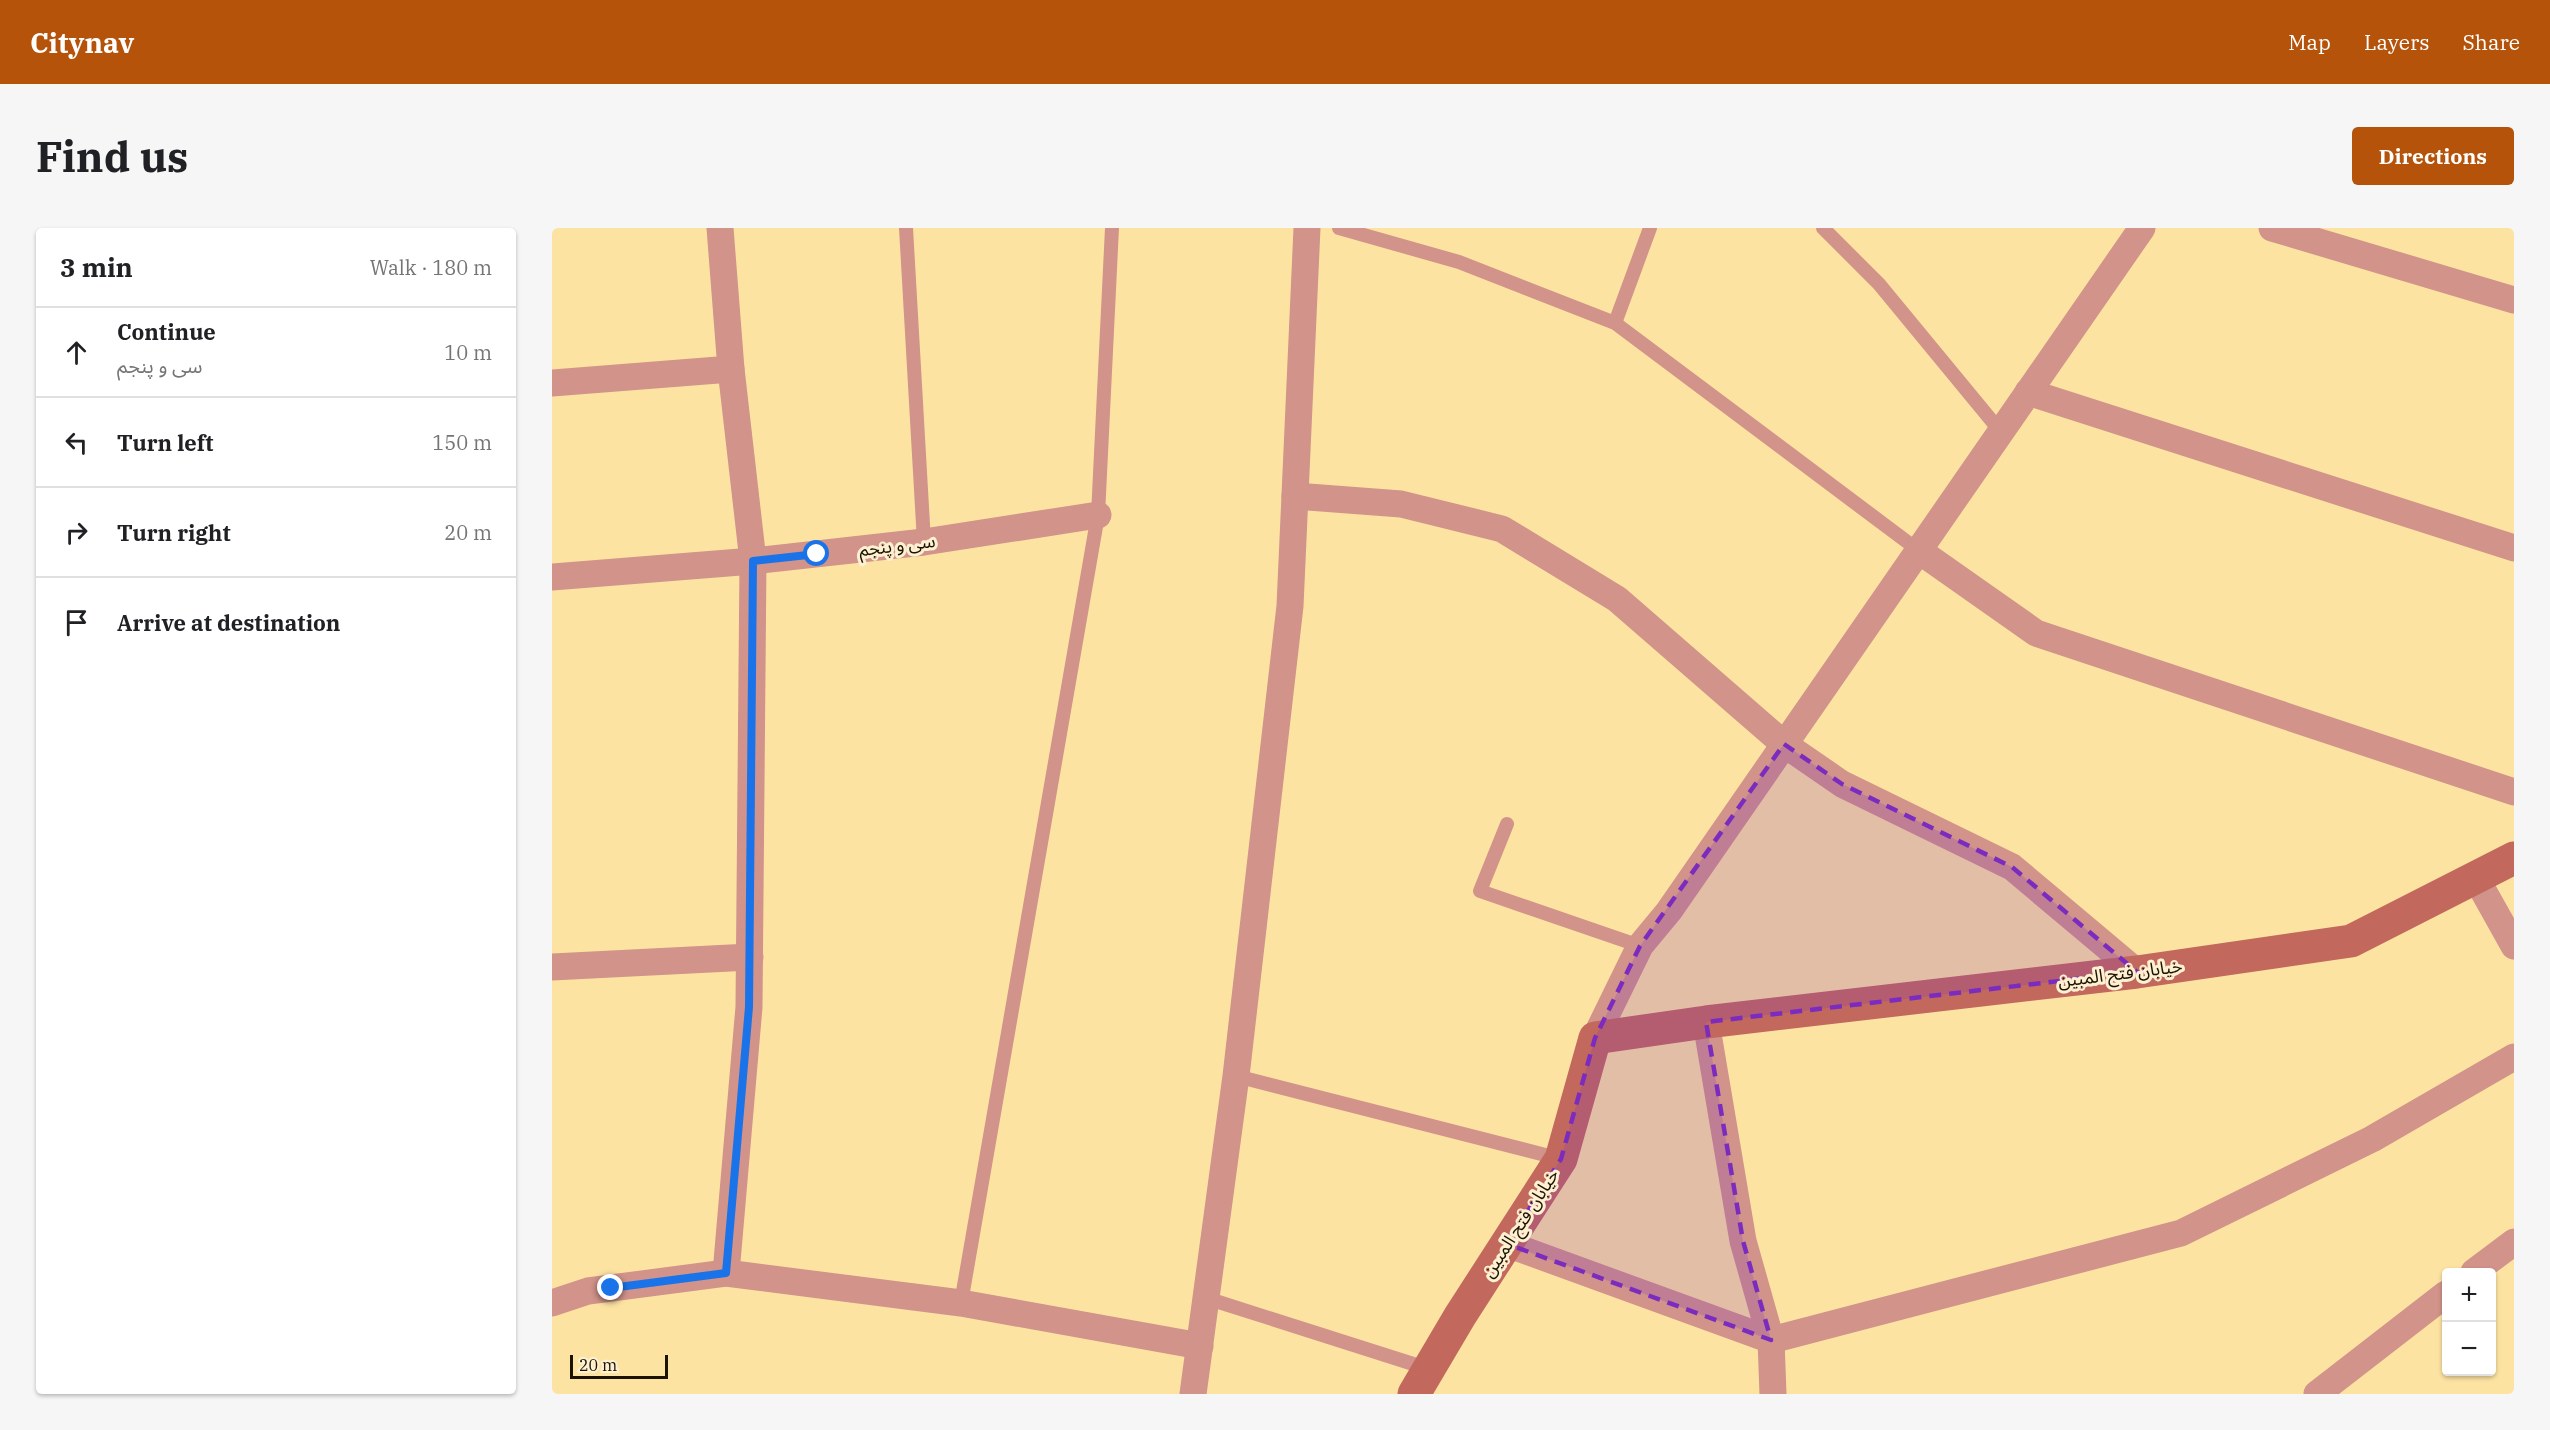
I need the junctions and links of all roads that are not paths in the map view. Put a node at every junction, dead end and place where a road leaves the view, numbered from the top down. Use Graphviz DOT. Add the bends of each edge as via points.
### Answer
graph roads {
  1 [pos="720,228"];
  2 [pos="906,228"];
  3 [pos="1112,228"];
  4 [pos="1307,228"];
  5 [pos="1339,228"];
  6 [pos="1650,228"];
  7 [pos="1823,228"];
  8 [pos="2142,228"];
  9 [pos="2272,228"];
  10 [pos="2514,300"];
  11 [pos="1615,322"];
  12 [pos="731,369"];
  13 [pos="552,383"];
  14 [pos="2028,392"];
  15 [pos="2001,432"];
  16 [pos="1295,496"];
  17 [pos="1098,515"];
  18 [pos="924,542"];
  19 [pos="2514,548"];
  20 [pos="1918,550"];
  21 [pos="753,561"];
  22 [pos="552,577"];
  23 [pos="1784,744"];
  24 [pos="2514,792"];
  25 [pos="1507,824"];
  26 [pos="2514,858"];
  27 [pos="2476,878"];
  28 [pos="1640,946"];
  29 [pos="2514,946"];
  30 [pos="750,957"];
  31 [pos="552,968"];
  32 [pos="2137,972"];
  33 [pos="1706,1022"];
  34 [pos="1595,1038"];
  35 [pos="2514,1057"];
  36 [pos="1236,1076"];
  37 [pos="1561,1159"];
  38 [pos="2514,1242"];
  39 [pos="1507,1244"];
  40 [pos="2479,1268"];
  41 [pos="726,1273"];
  42 [pos="2442,1297"];
  43 [pos="1206,1298"];
  44 [pos="552,1303"];
  45 [pos="961,1303"];
  46 [pos="1771,1340"];
  47 [pos="1200,1346"];
  48 [pos="1422,1381"];
  49 [pos="1193,1394"];
  50 [pos="1773,1394"];
  51 [pos="2317,1394"];
  1 -- 12 [label="street"];
  2 -- 18 [label="lane"];
  3 -- 17 [label="lane"];
  4 -- 16 [label="street"];
  5 -- 11 [label="lane" via="1459,262"];
  6 -- 11 [label="lane"];
  7 -- 15 [label="lane" via="1879,284"];
  8 -- 14 [label="street"];
  9 -- 10 [label="street"];
  11 -- 20 [label="lane"];
  12 -- 13 [label="street"];
  12 -- 21 [label="street"];
  14 -- 15 [label="street"];
  14 -- 19 [label="street"];
  15 -- 20 [label="street"];
  16 -- 23 [label="street" via="1401,504 1502,529 1617,599"];
  16 -- 36 [label="street" via="1290,606"];
  17 -- 18 [label="street, سی و پنجم"];
  17 -- 45 [label="lane"];
  18 -- 21 [label="street, سی و پنجم"];
  20 -- 23 [label="street"];
  20 -- 24 [label="street" via="2036,633"];
  21 -- 22 [label="street, سی و پنجم"];
  21 -- 30 [label="street"];
  23 -- 28 [label="street" via="1669,911"];
  23 -- 32 [label="street" via="1842,783 2012,867"];
  25 -- 28 [label="lane" via="1480,891"];
  26 -- 27 [label="street, خیابان فتح المبین"];
  27 -- 29 [label="street"];
  27 -- 32 [label="street, خیابان فتح المبین" via="2351,940"];
  28 -- 34 [label="street"];
  30 -- 31 [label="street"];
  30 -- 41 [label="street"];
  32 -- 33 [label="street, خیابان فتح المبین"];
  33 -- 34 [label="street, خیابان فتح المبین"];
  33 -- 46 [label="street" via="1743,1241"];
  34 -- 37 [label="street, خیابان فتح المبین"];
  35 -- 46 [label="street" via="2372,1139 2181,1233"];
  36 -- 37 [label="lane"];
  36 -- 43 [label="street"];
  37 -- 39 [label="street, خیابان فتح المبین"];
  38 -- 40 [label="street"];
  39 -- 46 [label="street"];
  39 -- 48 [label="street, خیابان فتح المبین"];
  41 -- 44 [label="street" via="588,1291"];
  41 -- 45 [label="street"];
  42 -- 51 [label="street"];
  43 -- 47 [label="street"];
  43 -- 48 [label="lane"];
  45 -- 47 [label="street"];
  46 -- 50 [label="street"];
  47 -- 49 [label="street"];
}
